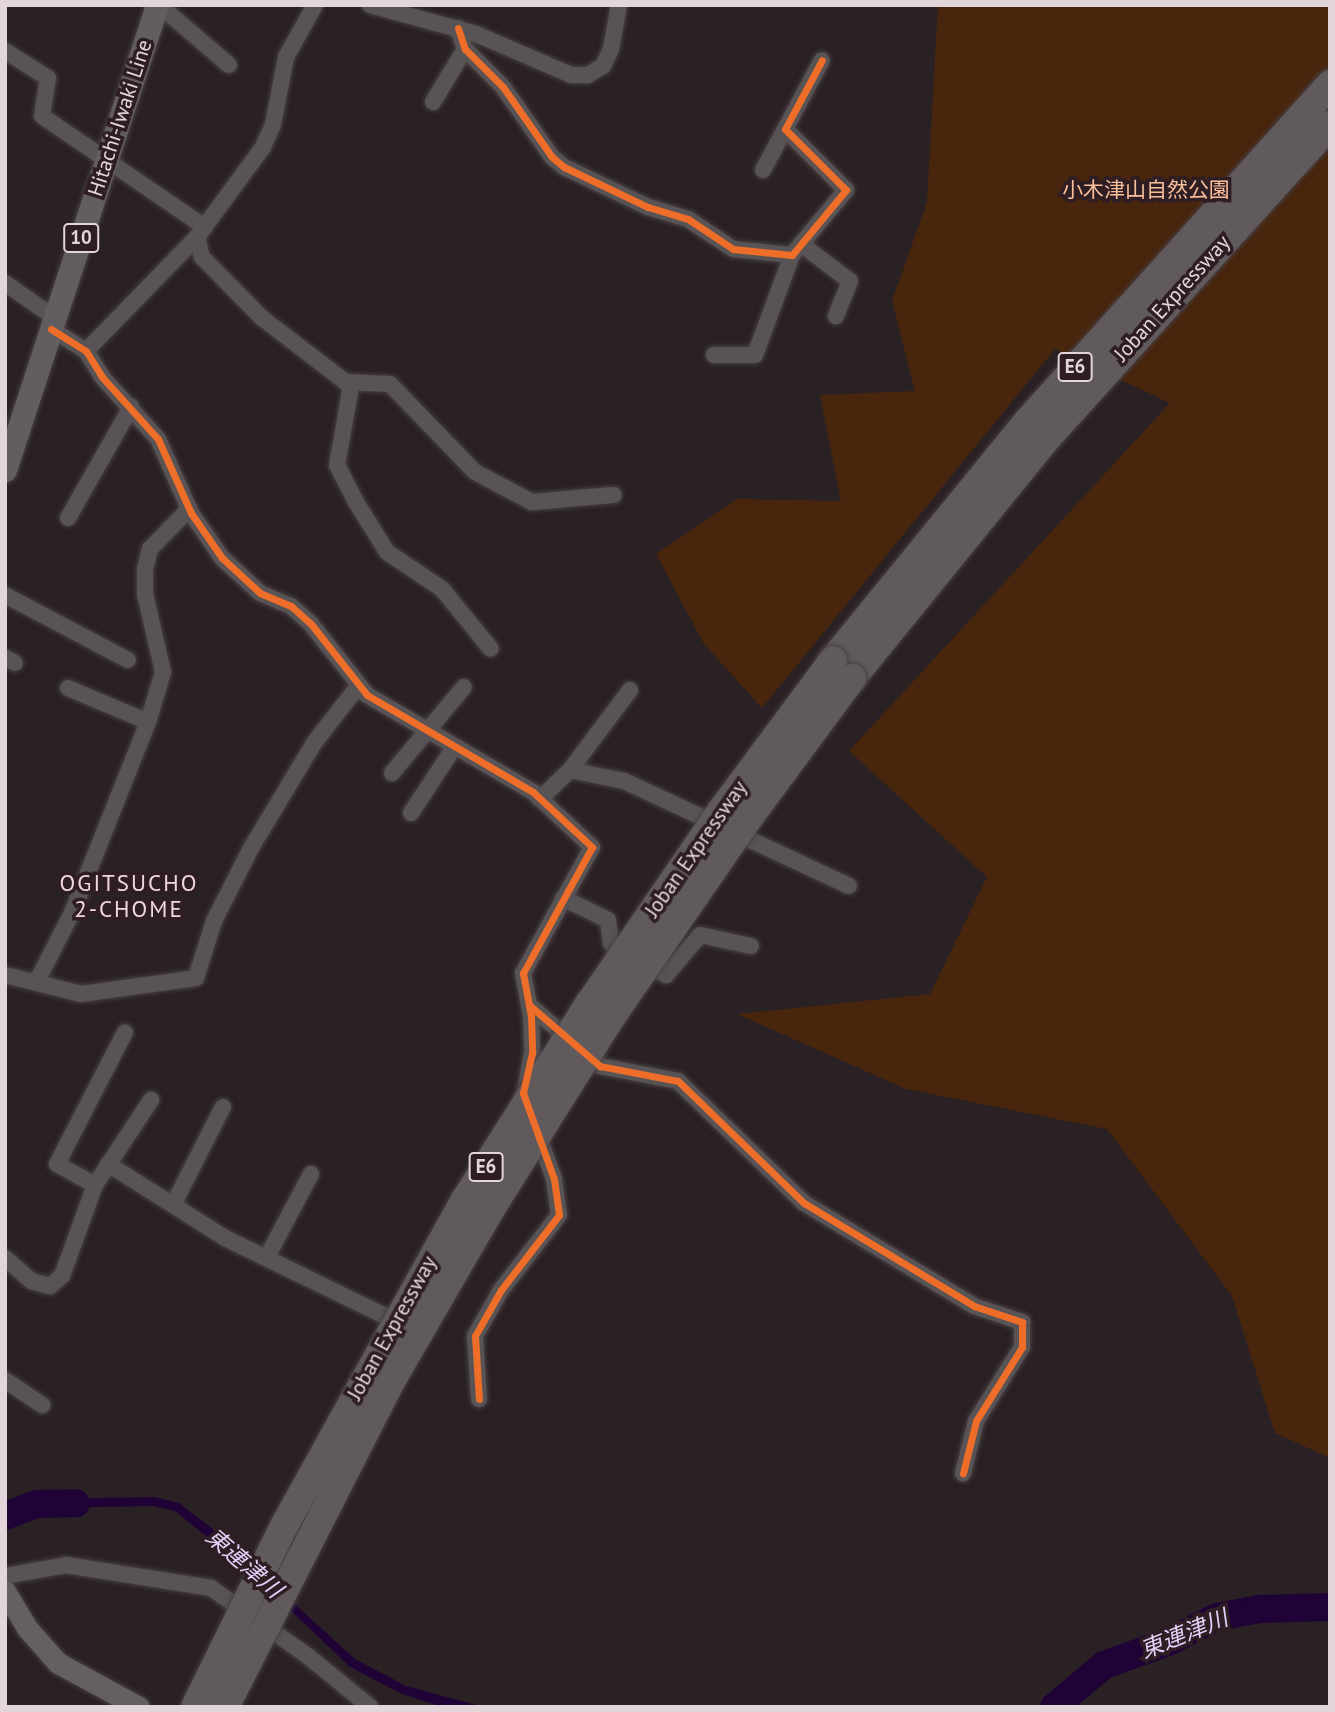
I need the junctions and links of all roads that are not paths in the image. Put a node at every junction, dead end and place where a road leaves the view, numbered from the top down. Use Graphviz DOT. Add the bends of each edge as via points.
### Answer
graph roads {
  1 [pos="158,5"];
  2 [pos="316,5"];
  3 [pos="370,5"];
  4 [pos="619,5"];
  5 [pos="458,28"];
  6 [pos="465,49"];
  7 [pos="5,51"];
  8 [pos="822,60"];
  9 [pos="229,65"];
  10 [pos="1330,84"];
  11 [pos="433,102"];
  12 [pos="1330,125"];
  13 [pos="785,129"];
  14 [pos="107,158"];
  15 [pos="763,170"];
  16 [pos="201,232"];
  17 [pos="796,249"];
  18 [pos="5,283"];
  19 [pos="836,316"];
  20 [pos="53,324"];
  21 [pos="86,351"];
  22 [pos="714,355"];
  23 [pos="345,382"];
  24 [pos="131,407"];
  25 [pos="5,470"];
  26 [pos="614,495"];
  27 [pos="189,509"];
  28 [pos="68,518"];
  29 [pos="5,594"];
  30 [pos="491,649"];
  31 [pos="128,660"];
  32 [pos="842,669"];
  33 [pos="358,686"];
  34 [pos="68,688"];
  35 [pos="464,688"];
  36 [pos="630,690"];
  37 [pos="148,722"];
  38 [pos="427,734"];
  39 [pos="453,749"];
  40 [pos="570,770"];
  41 [pos="392,773"];
  42 [pos="540,799"];
  43 [pos="411,813"];
  44 [pos="849,886"];
  45 [pos="563,898"];
  46 [pos="751,946"];
  47 [pos="5,975"];
  48 [pos="37,981"];
  49 [pos="529,1005"];
  50 [pos="125,1032"];
  51 [pos="151,1100"];
  52 [pos="223,1107"];
  53 [pos="108,1164"];
  54 [pos="311,1174"];
  55 [pos="95,1185"];
  56 [pos="173,1205"];
  57 [pos="267,1257"];
  58 [pos="5,1258"];
  59 [pos="387,1317"];
  60 [pos="5,1380"];
  61 [pos="479,1399"];
  62 [pos="42,1405"];
  63 [pos="963,1473"];
  64 [pos="5,1576"];
  65 [pos="5,1591"];
  66 [pos="139,1707"];
  67 [pos="195,1707"];
  68 [pos="225,1707"];
  69 [pos="370,1707"];
  1 -- 9 [label="street"];
  1 -- 14 [label="main road, Hitachi-Iwaki Line / 10"];
  2 -- 16 [label="street" via="286,57 273,125 263,147"];
  3 -- 5 [label="street"];
  4 -- 5 [label="street" via="611,49 603,66 588,75 571,75"];
  5 -- 6 [label="street"];
  6 -- 11 [label="street"];
  6 -- 17 [label="street" via="503,87 564,167 648,207 688,219 733,248"];
  7 -- 14 [label="street" via="48,78 42,116"];
  8 -- 13 [label="street"];
  10 -- 32 [label="highway, Joban Expressway / E6" via="1070,372"];
  12 -- 32 [label="highway, Joban Expressway / E6"];
  13 -- 15 [label="street"];
  13 -- 17 [label="street" via="846,190"];
  14 -- 16 [label="street"];
  14 -- 20 [label="main road, Hitachi-Iwaki Line / 10"];
  16 -- 21 [label="street"];
  16 -- 23 [label="street" via="202,257 262,318"];
  17 -- 19 [label="street" via="850,281"];
  17 -- 22 [label="street" via="755,355"];
  18 -- 20 [label="street"];
  20 -- 21 [label="street"];
  20 -- 25 [label="main road, Hitachi-Iwaki Line / 10"];
  21 -- 24 [label="street" via="102,377"];
  23 -- 26 [label="street" via="390,384 475,472 533,502"];
  23 -- 30 [label="street" via="351,386 337,465 356,502 387,552 442,589"];
  24 -- 27 [label="street" via="158,439"];
  24 -- 28 [label="street"];
  27 -- 33 [label="street" via="222,558 260,593 291,606 311,624"];
  27 -- 37 [label="street" via="150,549 145,569 145,594 163,672"];
  29 -- 31 [label="street"];
  32 -- 67 [label="highway, Joban Expressway / E6, bridge" via="721,811 589,1004 465,1200 290,1514"];
  32 -- 68 [label="highway, Joban Expressway / E6, bridge" via="743,826 610,1019 489,1212 388,1387"];
  33 -- 38 [label="street"];
  33 -- 48 [label="street" via="314,743 251,848 214,921 196,978 81,994"];
  34 -- 37 [label="street"];
  35 -- 38 [label="street"];
  36 -- 40 [label="street"];
  37 -- 48 [label="street" via="72,913"];
  38 -- 39 [label="street"];
  38 -- 41 [label="street"];
  39 -- 42 [label="street"];
  39 -- 43 [label="street"];
  40 -- 42 [label="street"];
  40 -- 44 [label="street" via="624,782"];
  42 -- 45 [label="street" via="592,847"];
  45 -- 46 [label="street" via="608,920 611,943 666,975 700,935"];
  45 -- 49 [label="street" via="523,973"];
  47 -- 48 [label="street"];
  49 -- 61 [label="street" via="532,1053 523,1093 554,1179 559,1216 502,1290 475,1336"];
  49 -- 63 [label="street" via="600,1066 678,1081 804,1203 975,1306 1022,1322 1022,1347 976,1422"];
  50 -- 55 [label="street" via="57,1164"];
  51 -- 53 [label="street"];
  52 -- 56 [label="street"];
  53 -- 55 [label="street"];
  53 -- 56 [label="street"];
  54 -- 57 [label="street"];
  55 -- 58 [label="street" via="62,1276 50,1286 31,1281"];
  56 -- 57 [label="street" via="225,1238"];
  57 -- 59 [label="street"];
  60 -- 62 [label="street"];
  64 -- 69 [label="street" via="66,1565 211,1588"];
  65 -- 66 [label="street" via="41,1647 58,1663 78,1678"];
}
